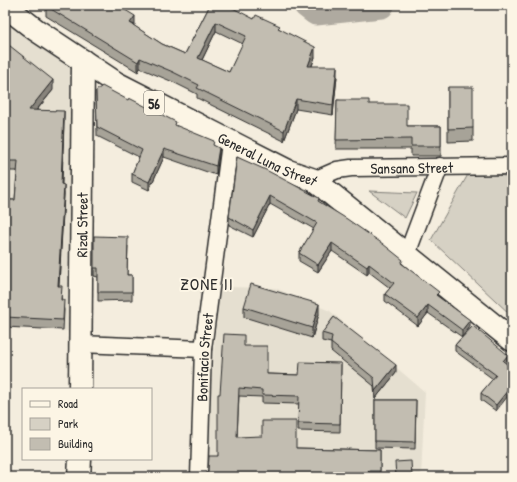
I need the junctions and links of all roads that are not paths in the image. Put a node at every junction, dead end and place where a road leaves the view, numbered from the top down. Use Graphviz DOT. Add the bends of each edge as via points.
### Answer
graph roads {
  1 [pos="5,6"];
  2 [pos="83,61"];
  3 [pos="230,142"];
  4 [pos="440,166"];
  5 [pos="512,166"];
  6 [pos="314,180"];
  7 [pos="406,254"];
  8 [pos="512,340"];
  9 [pos="80,344"];
  10 [pos="203,349"];
  11 [pos="80,388"];
  12 [pos="80,460"];
  13 [pos="79,477"];
  14 [pos="199,477"];
  1 -- 2 [label="main road, General Luna Street / 56"];
  2 -- 3 [label="main road, General Luna Street / 56" via="116,83"];
  2 -- 9 [label="main road, Rizal Street"];
  3 -- 6 [label="main road, General Luna Street / 56" via="288,171"];
  3 -- 10 [label="street, Bonifacio Street"];
  4 -- 5 [label="street, Sansano Street"];
  4 -- 6 [label="street, Sansano Street" via="352,168 337,170"];
  4 -- 7 [label="street"];
  6 -- 7 [label="main road, General Luna Street / 56"];
  7 -- 8 [label="main road, General Luna Street / 56"];
  9 -- 10 [label="street"];
  9 -- 11 [label="main road, Rizal Street"];
  10 -- 14 [label="street, Bonifacio Street"];
  12 -- 13 [label="main road"];
}
